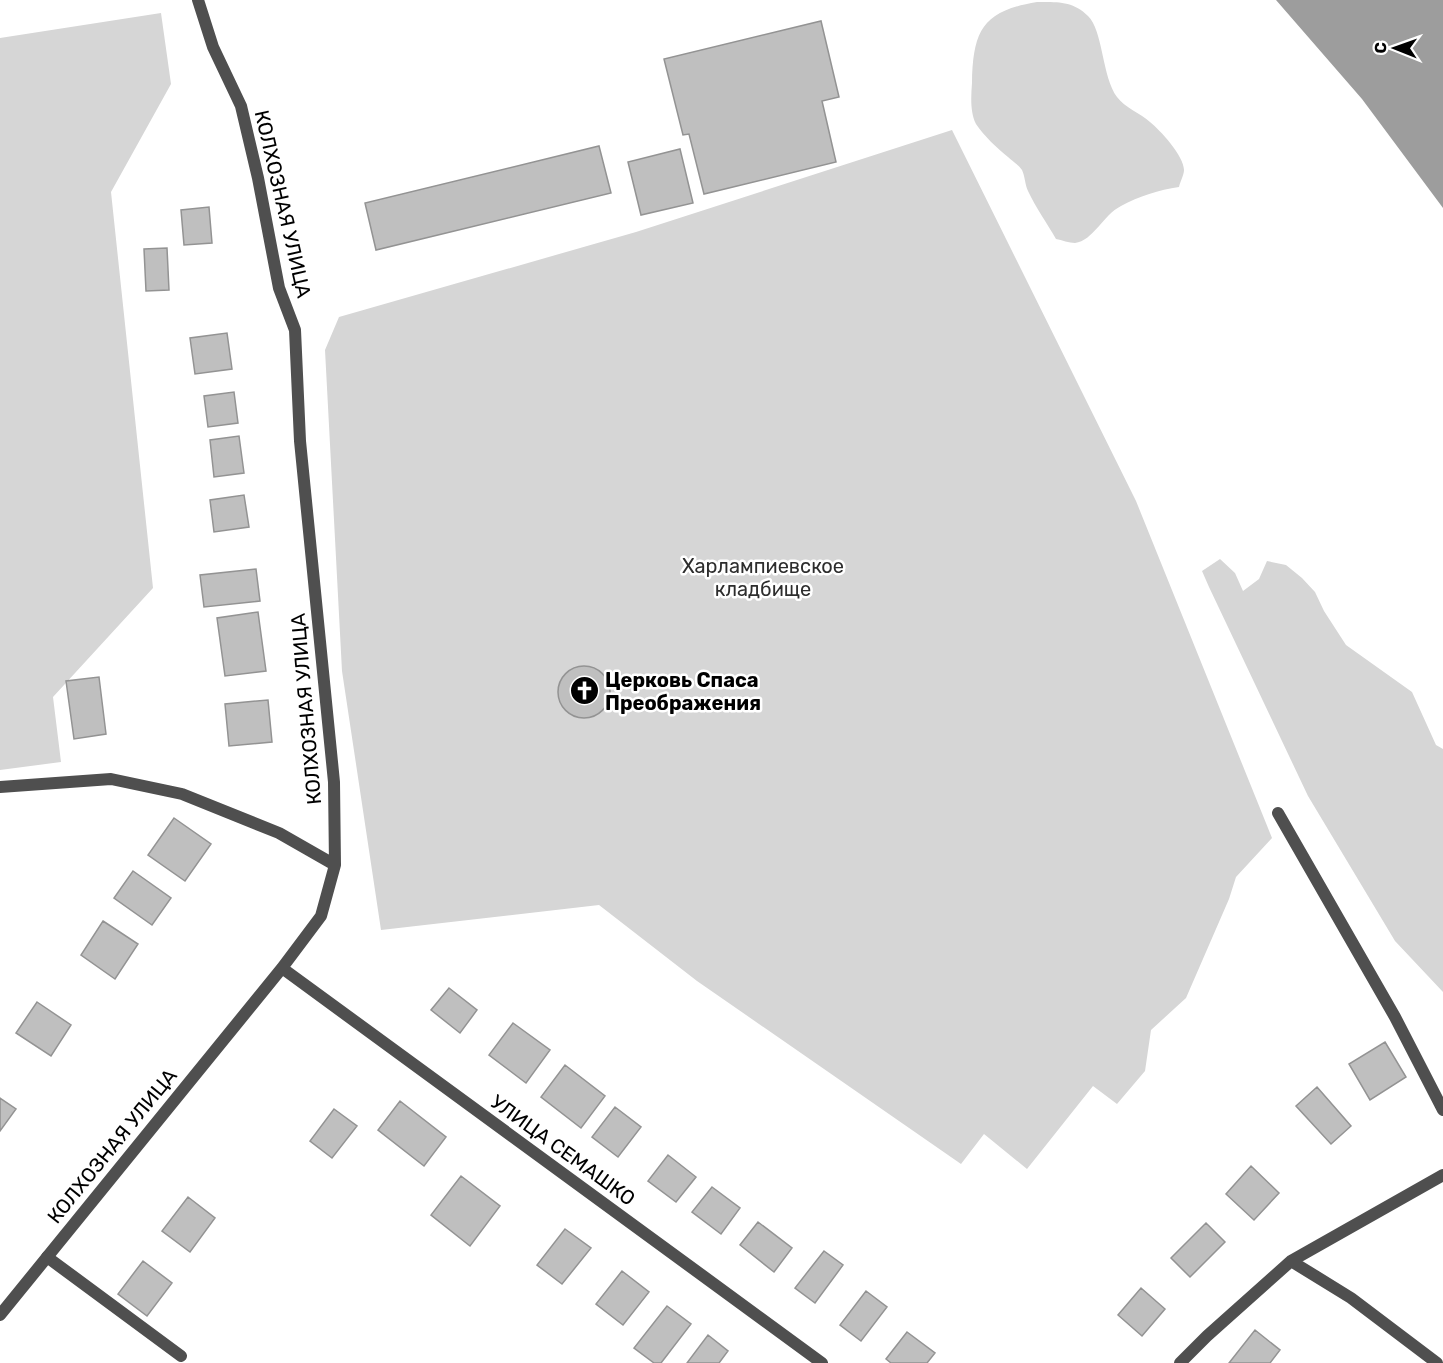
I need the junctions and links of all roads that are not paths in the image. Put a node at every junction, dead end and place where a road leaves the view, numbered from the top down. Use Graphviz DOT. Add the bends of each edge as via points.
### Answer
graph roads {
  1 [pos="198,0"];
  2 [pos="0,787"];
  3 [pos="1278,813"];
  4 [pos="335,865"];
  5 [pos="282,968"];
  6 [pos="1443,1110"];
  7 [pos="1443,1175"];
  8 [pos="47,1257"];
  9 [pos="1292,1261"];
  10 [pos="0,1315"];
  11 [pos="182,1356"];
  12 [pos="822,1363"];
  13 [pos="1180,1363"];
  14 [pos="1437,1363"];
  1 -- 4 [label="street, КОЛХОЗНАЯ УЛИЦА" via="213,47 241,106 279,288 295,330 300,441 334,782"];
  2 -- 4 [label="street" via="111,779 182,794 279,833"];
  3 -- 6 [label="street" via="1395,1017"];
  4 -- 5 [label="street, КОЛХОЗНАЯ УЛИЦА" via="321,916"];
  5 -- 8 [label="street, КОЛХОЗНАЯ УЛИЦА"];
  5 -- 12 [label="street, УЛИЦА СЕМАШКО"];
  7 -- 9 [label="street"];
  8 -- 10 [label="street, КОЛХОЗНАЯ УЛИЦА"];
  8 -- 11 [label="street"];
  9 -- 13 [label="street"];
  9 -- 14 [label="street"];
}
